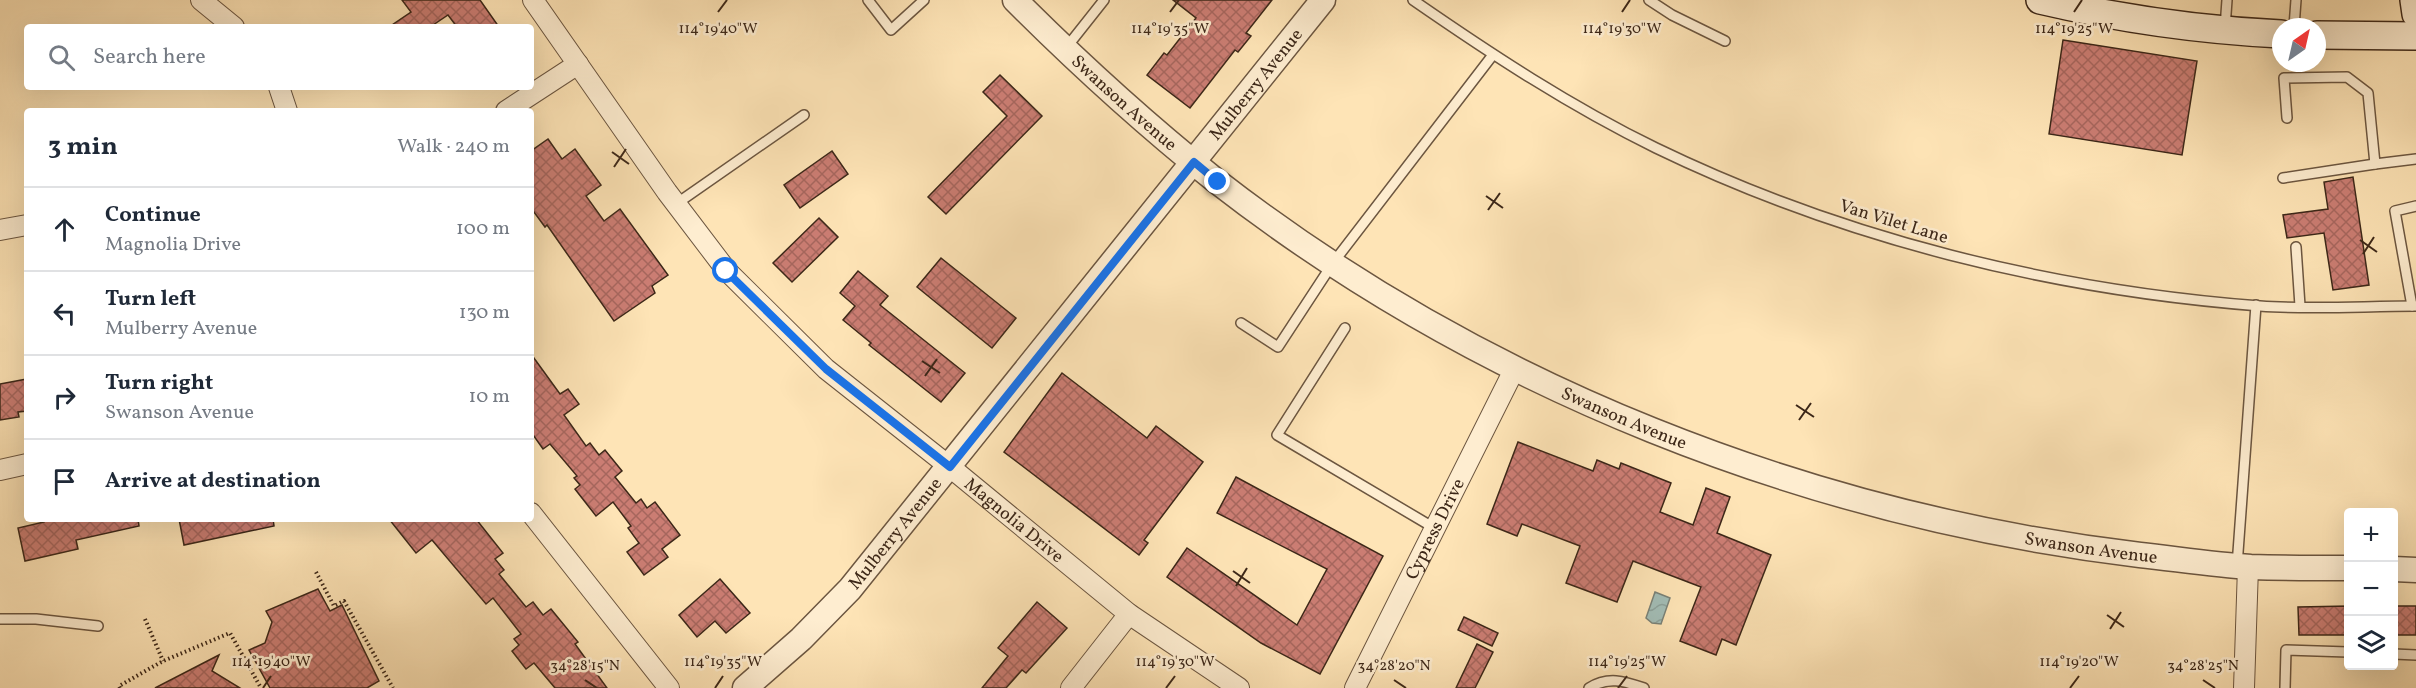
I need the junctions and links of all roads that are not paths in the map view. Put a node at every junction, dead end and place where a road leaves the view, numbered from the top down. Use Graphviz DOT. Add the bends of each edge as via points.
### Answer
graph roads {
  1 [pos="201,0"];
  2 [pos="533,0"];
  3 [pos="868,0"];
  4 [pos="924,0"];
  5 [pos="1015,0"];
  6 [pos="1104,0"];
  7 [pos="1323,0"];
  8 [pos="1413,0"];
  9 [pos="1649,0"];
  10 [pos="2040,0"];
  11 [pos="2227,0"];
  12 [pos="2296,0"];
  13 [pos="2414,0"];
  14 [pos="2416,14"];
  15 [pos="2295,18"];
  16 [pos="230,24"];
  17 [pos="2225,31"];
  18 [pos="2272,34"];
  19 [pos="2326,35"];
  20 [pos="2416,36"];
  21 [pos="1725,41"];
  22 [pos="1065,49"];
  23 [pos="1492,56"];
  24 [pos="578,64"];
  25 [pos="280,90"];
  26 [pos="286,108"];
  27 [pos="511,108"];
  28 [pos="804,115"];
  29 [pos="2288,118"];
  30 [pos="2416,159"];
  31 [pos="1194,162"];
  32 [pos="2376,164"];
  33 [pos="2283,178"];
  34 [pos="676,204"];
  35 [pos="2416,206"];
  36 [pos="24,226"];
  37 [pos="0,230"];
  38 [pos="2296,247"];
  39 [pos="1333,263"];
  40 [pos="2256,305"];
  41 [pos="2300,306"];
  42 [pos="2414,306"];
  43 [pos="1241,323"];
  44 [pos="1345,328"];
  45 [pos="1515,368"];
  46 [pos="24,465"];
  47 [pos="950,467"];
  48 [pos="0,470"];
  49 [pos="534,517"];
  50 [pos="1436,529"];
  51 [pos="2242,566"];
  52 [pos="2344,568"];
  53 [pos="2398,569"];
  54 [pos="2416,570"];
  55 [pos="1129,614"];
  56 [pos="0,619"];
  57 [pos="98,626"];
  58 [pos="2344,652"];
  59 [pos="2398,654"];
  60 [pos="2416,655"];
  61 [pos="669,688"];
  62 [pos="746,688"];
  63 [pos="1071,688"];
  64 [pos="1239,688"];
  65 [pos="1355,688"];
  66 [pos="1589,688"];
  67 [pos="1644,688"];
  68 [pos="2244,688"];
  69 [pos="2285,688"];
  1 -- 16 [label="street"];
  2 -- 24 [label="street, Magnolia Drive"];
  3 -- 4 [label="lane" via="891,30"];
  5 -- 22 [label="street, Swanson Avenue"];
  6 -- 22 [label="lane"];
  7 -- 31 [label="street, Mulberry Avenue"];
  8 -- 23 [label="lane, Van Vilet Lane"];
  9 -- 21 [label="lane"];
  10 -- 17 [label="main road" via="2100,14"];
  11 -- 17 [label="lane"];
  12 -- 15 [label="lane"];
  13 -- 14 [label="main road"];
  17 -- 18 [label="main road"];
  19 -- 20 [label="main road"];
  22 -- 31 [label="street, Swanson Avenue"];
  23 -- 39 [label="lane"];
  23 -- 40 [label="lane, Van Vilet Lane" via="1664,151 1780,201 1877,234 2043,277"];
  24 -- 27 [label="street"];
  24 -- 34 [label="street, Magnolia Drive"];
  25 -- 26 [label="street"];
  28 -- 34 [label="lane"];
  29 -- 32 [label="lane" via="2284,78 2347,77 2368,93"];
  30 -- 32 [label="lane"];
  31 -- 39 [label="street, Swanson Avenue"];
  31 -- 47 [label="street, Mulberry Avenue"];
  32 -- 33 [label="lane"];
  34 -- 47 [label="street, Magnolia Drive" via="726,271 826,369"];
  35 -- 42 [label="lane" via="2395,211"];
  36 -- 37 [label="street"];
  38 -- 41 [label="lane"];
  39 -- 43 [label="lane" via="1278,347"];
  39 -- 45 [label="street, Swanson Avenue"];
  40 -- 41 [label="lane, Van Vilet Lane"];
  40 -- 51 [label="lane"];
  41 -- 42 [label="lane, Van Vilet Lane"];
  44 -- 50 [label="lane" via="1277,435"];
  45 -- 50 [label="street, Cypress Drive"];
  45 -- 51 [label="street, Swanson Avenue" via="1629,421 1718,456 1901,512 2088,548"];
  46 -- 48 [label="street"];
  47 -- 55 [label="street, Magnolia Drive"];
  47 -- 62 [label="street, Mulberry Avenue" via="850,589"];
  49 -- 61 [label="street"];
  50 -- 65 [label="street, Cypress Drive"];
  51 -- 52 [label="street, Swanson Avenue"];
  51 -- 68 [label="street"];
  53 -- 54 [label="street"];
  55 -- 63 [label="street"];
  55 -- 64 [label="street, Magnolia Drive"];
  56 -- 57 [label="lane"];
  58 -- 69 [label="lane" via="2286,650"];
  59 -- 60 [label="lane"];
  66 -- 67 [label="lane" via="1615,680"];
}
